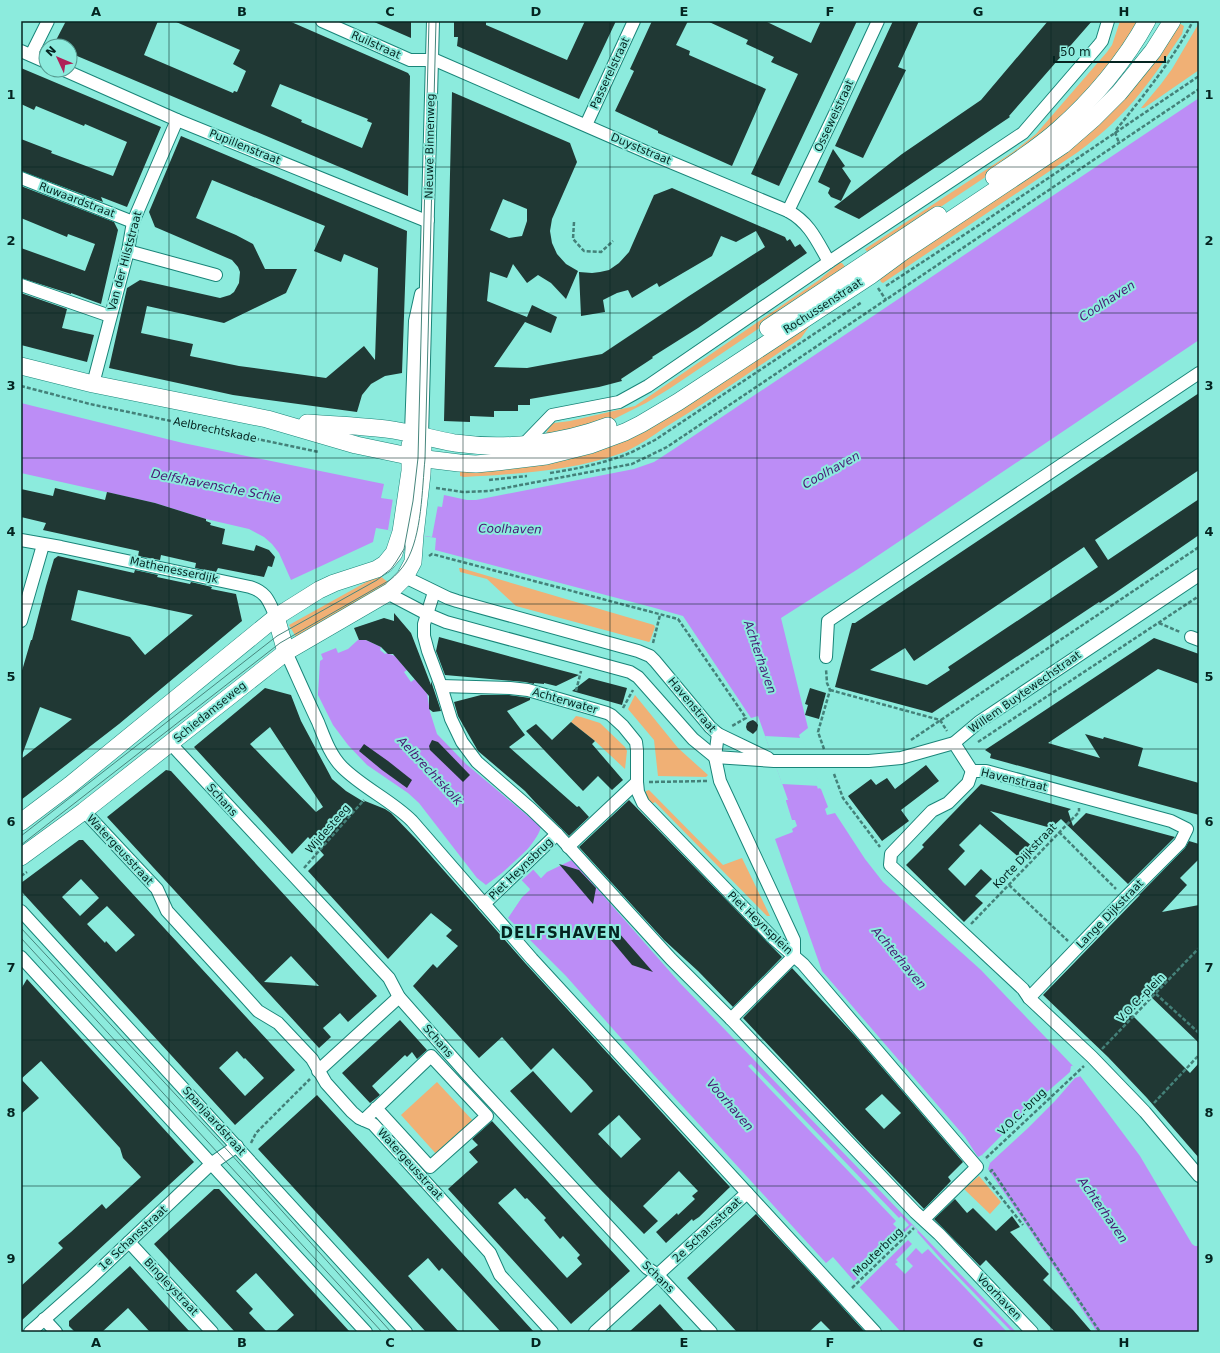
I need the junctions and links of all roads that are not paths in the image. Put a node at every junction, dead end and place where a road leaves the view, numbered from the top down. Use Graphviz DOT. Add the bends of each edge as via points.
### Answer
graph roads {
  1 [pos="48,21"];
  2 [pos="322,21"];
  3 [pos="433,21"];
  4 [pos="634,21"];
  5 [pos="878,21"];
  6 [pos="1108,21"];
  7 [pos="1147,21"];
  8 [pos="1172,21"];
  9 [pos="26,53"];
  10 [pos="38,58"];
  11 [pos="432,61"];
  12 [pos="78,76"];
  13 [pos="177,120"];
  14 [pos="586,125"];
  15 [pos="21,178"];
  16 [pos="788,211"];
  17 [pos="428,220"];
  18 [pos="133,222"];
  19 [pos="128,251"];
  20 [pos="829,262"];
  21 [pos="216,275"];
  22 [pos="21,285"];
  23 [pos="110,316"];
  24 [pos="21,366"];
  25 [pos="1199,373"];
  26 [pos="93,384"];
  27 [pos="267,419"];
  28 [pos="417,434"];
  29 [pos="523,445"];
  30 [pos="416,457"];
  31 [pos="408,533"];
  32 [pos="21,540"];
  33 [pos="43,545"];
  34 [pos="381,567"];
  35 [pos="1199,575"];
  36 [pos="405,577"];
  37 [pos="434,592"];
  38 [pos="387,593"];
  39 [pos="426,614"];
  40 [pos="276,617"];
  41 [pos="21,621"];
  42 [pos="286,652"];
  43 [pos="826,657"];
  44 [pos="441,686"];
  45 [pos="718,734"];
  46 [pos="954,743"];
  47 [pos="171,744"];
  48 [pos="715,757"];
  49 [pos="774,761"];
  50 [pos="972,771"];
  51 [pos="637,782"];
  52 [pos="84,811"];
  53 [pos="21,822"];
  54 [pos="1187,829"];
  55 [pos="557,834"];
  56 [pos="568,847"];
  57 [pos="21,857"];
  58 [pos="488,907"];
  59 [pos="21,911"];
  60 [pos="794,956"];
  61 [pos="21,957"];
  62 [pos="399,997"];
  63 [pos="1029,998"];
  64 [pos="731,1019"];
  65 [pos="318,1071"];
  66 [pos="376,1108"];
  67 [pos="500,1110"];
  68 [pos="487,1116"];
  69 [pos="364,1120"];
  70 [pos="240,1150"];
  71 [pos="211,1164"];
  72 [pos="1199,1176"];
  73 [pos="747,1193"];
  74 [pos="924,1219"];
  75 [pos="129,1242"];
  76 [pos="658,1275"];
  77 [pos="44,1319"];
  78 [pos="30,1332"];
  79 [pos="56,1332"];
  80 [pos="212,1332"];
  81 [pos="366,1332"];
  82 [pos="406,1332"];
  83 [pos="552,1332"];
  84 [pos="595,1332"];
  85 [pos="711,1332"];
  86 [pos="875,1332"];
  87 [pos="1032,1332"];
  1 -- 9 [label="street"];
  2 -- 11 [label="street, Ruilstraat" via="410,60"];
  3 -- 11 [label="street, Nieuwe Binnenweg"];
  4 -- 14 [label="street, Passerelstraat"];
  5 -- 16 [label="street, Osseweistraat"];
  6 -- 20 [label="street" via="1098,46 1023,133"];
  7 -- 29 [label="street, Rochussenstraat" via="1111,74 1068,120 1004,170 651,407 591,433"];
  8 -- 30 [label="street, Rochussenstraat" via="1153,51 1119,93 1063,145 870,276 659,414 604,440 546,456 476,464"];
  9 -- 10 [label="street"];
  11 -- 14 [label="street, Duyststraat" via="435,60"];
  11 -- 17 [label="street, Nieuwe Binnenweg"];
  12 -- 13 [label="street, Pupillenstraat"];
  13 -- 17 [label="street, Pupillenstraat"];
  13 -- 18 [label="street, Van der Hilststraat"];
  14 -- 16 [label="street, Duyststraat"];
  15 -- 18 [label="street, Ruwaardstraat"];
  16 -- 20 [label="street, Duyststraat" via="805,223"];
  17 -- 28 [label="street, Nieuwe Binnenweg" via="427,272 415,321"];
  18 -- 19 [label="street, Van der Hilststraat"];
  19 -- 21 [label="street"];
  19 -- 23 [label="street, Van der Hilststraat"];
  20 -- 29 [label="street" via="624,401 552,415"];
  22 -- 23 [label="street"];
  23 -- 26 [label="street, Van der Hilststraat"];
  24 -- 26 [label="street, Aelbrechtskade"];
  25 -- 43 [label="street" via="828,621"];
  26 -- 27 [label="street, Aelbrechtskade"];
  27 -- 28 [label="street, Aelbrechtskade"];
  27 -- 30 [label="street, Aelbrechtskade" via="356,444"];
  28 -- 29 [label="street, Rochussenstraat" via="484,446"];
  28 -- 30 [label="street, Schiedamseweg"];
  30 -- 31 [label="street, Schiedamseweg" via="410,471 412,501"];
  31 -- 34 [label="street, Schiedamseweg" via="388,562"];
  31 -- 36 [label="street, Schiedamseweg" via="413,562"];
  32 -- 33 [label="street, Mathenesserdijk"];
  33 -- 40 [label="street, Mathenesserdijk" via="250,586 266,596"];
  33 -- 41 [label="street"];
  34 -- 36 [label="street"];
  34 -- 40 [label="street, Schiedamseweg" via="319,590"];
  35 -- 46 [label="street, Willem Buytewechstraat" via="979,722"];
  36 -- 37 [label="street, Havenstraat"];
  36 -- 38 [label="street, Schiedamseweg"];
  37 -- 39 [label="street"];
  37 -- 45 [label="street, Havenstraat" via="650,656"];
  38 -- 39 [label="street, Havenstraat"];
  38 -- 42 [label="street, Schiedamseweg"];
  39 -- 44 [label="street" via="424,624 427,646"];
  39 -- 48 [label="street, Havenstraat" via="446,622 630,672 644,682 693,739"];
  40 -- 42 [label="street, Mathenesserdijk"];
  40 -- 53 [label="street, Schiedamseweg"];
  42 -- 47 [label="street, Schiedamseweg"];
  42 -- 58 [label="street" via="334,756 344,769 401,810"];
  44 -- 51 [label="street, Achterwater" via="528,690 607,713 617,720 636,742"];
  44 -- 55 [label="street" via="451,719 462,742 476,762"];
  45 -- 48 [label="street, Piet Heynsplein"];
  45 -- 49 [label="street, Havenstraat"];
  46 -- 49 [label="street" via="901,758 869,761"];
  46 -- 50 [label="street, Havenstraat"];
  47 -- 52 [label="street, Schiedamseweg"];
  47 -- 62 [label="street, Schans" via="389,978"];
  48 -- 49 [label="street"];
  48 -- 60 [label="street, Piet Heynsplein" via="720,781 794,940"];
  50 -- 54 [label="street, Havenstraat" via="986,772 1170,821"];
  50 -- 63 [label="street" via="968,783 948,803 932,811 891,854 890,866 1023,989"];
  51 -- 56 [label="street"];
  51 -- 60 [label="street, Piet Heynsplein" via="643,803 768,934"];
  52 -- 57 [label="street, Schiedamseweg"];
  52 -- 65 [label="street, Watergeusstraat" via="157,889 167,911 258,1011 278,1023 312,1059"];
  54 -- 63 [label="street, Lange Dijkstraat" via="1180,843"];
  55 -- 56 [label="street"];
  55 -- 58 [label="street, Piet Heynsbrug"];
  56 -- 64 [label="street, Voorhaven" via="671,959"];
  58 -- 73 [label="street" via="532,959"];
  59 -- 70 [label="street, Spanjaardstraat"];
  60 -- 64 [label="street"];
  60 -- 74 [label="street" via="979,1164"];
  61 -- 71 [label="street"];
  62 -- 65 [label="street"];
  62 -- 67 [label="street, Schans"];
  63 -- 72 [label="street" via="1092,1057 1145,1112"];
  64 -- 74 [label="street, Voorhaven"];
  65 -- 69 [label="street, Watergeusstraat" via="352,1112"];
  66 -- 68 [label="street" via="430,1167"];
  66 -- 68 [label="street" via="431,1056"];
  66 -- 69 [label="street"];
  67 -- 68 [label="street"];
  67 -- 76 [label="street, Schans" via="647,1268"];
  69 -- 83 [label="street, Watergeusstraat" via="373,1124 490,1253 500,1275"];
  70 -- 71 [label="street, 1e Schansstraat"];
  70 -- 82 [label="street, Spanjaardstraat"];
  71 -- 75 [label="street, 1e Schansstraat"];
  71 -- 81 [label="street"];
  73 -- 76 [label="street, 2e Schansstraat"];
  73 -- 86 [label="street"];
  74 -- 87 [label="street, Voorhaven"];
  75 -- 77 [label="street, 1e Schansstraat"];
  75 -- 80 [label="street, Bingleystraat"];
  76 -- 84 [label="street, 2e Schansstraat"];
  76 -- 85 [label="street, Schans"];
  77 -- 78 [label="street, 1e Schansstraat"];
  77 -- 79 [label="street"];
}
